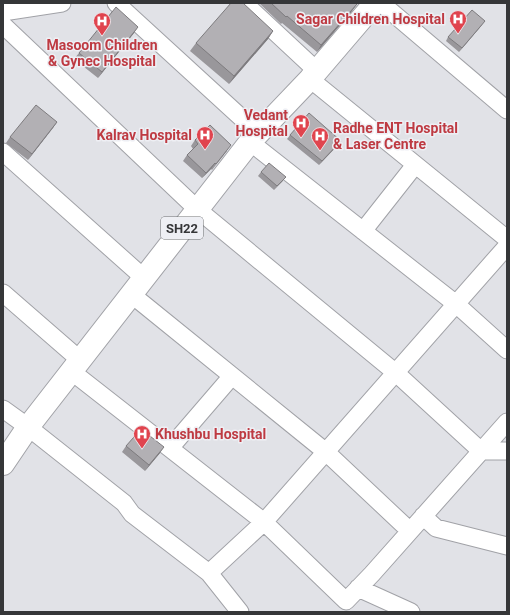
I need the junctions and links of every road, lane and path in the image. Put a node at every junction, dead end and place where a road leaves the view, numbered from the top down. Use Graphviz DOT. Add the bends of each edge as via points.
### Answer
graph roads {
  1 [pos="116,3"];
  2 [pos="244,3"];
  3 [pos="375,3"];
  4 [pos="381,3"];
  5 [pos="53,4"];
  6 [pos="3,12"];
  7 [pos="3,25"];
  8 [pos="313,75"];
  9 [pos="507,110"];
  10 [pos="254,137"];
  11 [pos="3,152"];
  12 [pos="415,165"];
  13 [pos="197,209"];
  14 [pos="363,231"];
  15 [pos="507,239"];
  16 [pos="507,246"];
  17 [pos="137,286"];
  18 [pos="3,293"];
  19 [pos="456,304"];
  20 [pos="507,350"];
  21 [pos="76,365"];
  22 [pos="396,373"];
  23 [pos="232,376"];
  24 [pos="3,409"];
  25 [pos="507,422"];
  26 [pos="28,427"];
  27 [pos="170,448"];
  28 [pos="507,450"];
  29 [pos="326,452"];
  30 [pos="481,452"];
  31 [pos="3,464"];
  32 [pos="423,516"];
  33 [pos="264,522"];
  34 [pos="410,531"];
  35 [pos="507,546"];
  36 [pos="210,573"];
  37 [pos="358,588"];
  38 [pos="240,612"];
  39 [pos="411,612"];
  1 -- 10 [label="street"];
  2 -- 8 [label="street"];
  3 -- 8 [label="main road, SH22"];
  4 -- 9 [label="street"];
  5 -- 6 [label="street"];
  7 -- 13 [label="street"];
  8 -- 10 [label="main road, SH22"];
  8 -- 12 [label="street"];
  10 -- 13 [label="main road, SH22"];
  10 -- 14 [label="street"];
  11 -- 17 [label="street"];
  12 -- 14 [label="street"];
  12 -- 15 [label="street"];
  13 -- 17 [label="main road, SH22"];
  13 -- 22 [label="street"];
  14 -- 19 [label="street"];
  16 -- 19 [label="street"];
  17 -- 21 [label="main road, SH22"];
  17 -- 23 [label="street"];
  18 -- 21 [label="street"];
  19 -- 20 [label="street"];
  19 -- 22 [label="street"];
  21 -- 26 [label="main road, SH22"];
  21 -- 27 [label="street"];
  22 -- 29 [label="street"];
  22 -- 30 [label="street"];
  23 -- 27 [label="street"];
  23 -- 29 [label="street"];
  24 -- 26 [label="street"];
  25 -- 30 [label="street"];
  26 -- 31 [label="main road, SH22"];
  26 -- 36 [label="street" via="124,503 132,514"];
  27 -- 33 [label="street"];
  28 -- 30 [label="street"];
  29 -- 33 [label="street"];
  29 -- 34 [label="street"];
  30 -- 32 [label="street"];
  32 -- 34 [label="street"];
  32 -- 35 [label="street" via="436,528"];
  33 -- 36 [label="street"];
  33 -- 37 [label="street" via="346,601"];
  34 -- 37 [label="street"];
  36 -- 38 [label="street"];
  37 -- 39 [label="street"];
}
